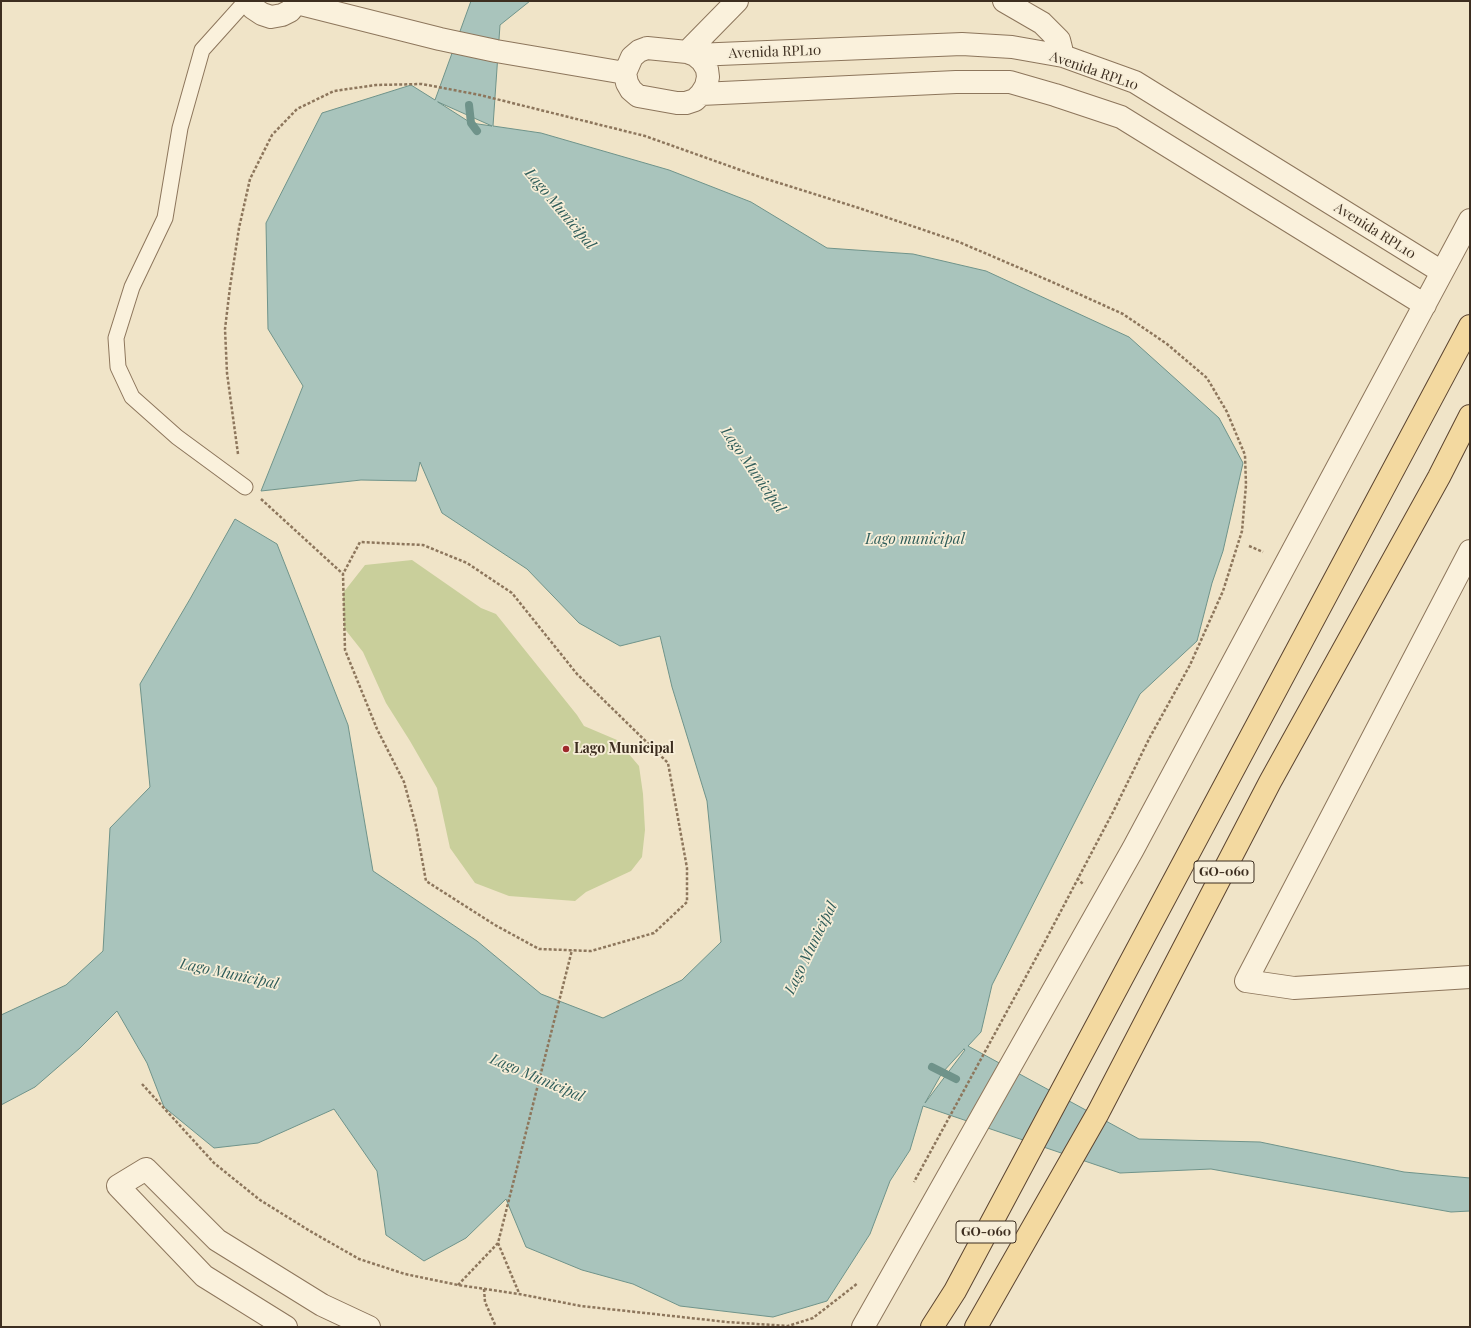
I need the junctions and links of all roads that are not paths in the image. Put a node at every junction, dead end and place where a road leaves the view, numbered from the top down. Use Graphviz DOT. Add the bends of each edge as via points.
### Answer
graph roads {
  1 [pos="247,1"];
  2 [pos="737,1"];
  3 [pos="1004,1"];
  4 [pos="298,2"];
  5 [pos="691,53"];
  6 [pos="1063,56"];
  7 [pos="625,73"];
  8 [pos="701,94"];
  9 [pos="1470,220"];
  10 [pos="1442,272"];
  11 [pos="1425,305"];
  12 [pos="1470,326"];
  13 [pos="1470,416"];
  14 [pos="245,487"];
  15 [pos="1470,551"];
  16 [pos="1470,976"];
  17 [pos="286,1327"];
  18 [pos="369,1327"];
  19 [pos="863,1327"];
  20 [pos="932,1327"];
  21 [pos="976,1327"];
  1 -- 4 [label="street" via="253,8 271,17 290,11"];
  1 -- 14 [label="lane" via="202,50 180,128 165,218 132,287 116,338 118,367 132,397 177,436"];
  2 -- 5 [label="street"];
  3 -- 6 [label="street" via="1042,23 1059,40"];
  4 -- 7 [label="street" via="440,39"];
  5 -- 6 [label="street, Avenida RPL10" via="962,44 1012,47"];
  5 -- 7 [label="street" via="647,48 632,57"];
  5 -- 8 [label="street" via="702,61 707,69 706,86"];
  6 -- 10 [label="street, Avenida RPL10" via="1135,82"];
  7 -- 8 [label="street" via="629,86 638,96 686,103"];
  8 -- 11 [label="street" via="956,82 1010,82 1056,95 1121,117"];
  9 -- 10 [label="street"];
  10 -- 11 [label="street"];
  11 -- 19 [label="street" via="1133,849"];
  12 -- 20 [label="main road, GO-060" via="955,1291"];
  13 -- 21 [label="main road, GO-060" via="1439,477 1270,782 1098,1113"];
  15 -- 16 [label="street" via="1246,980 1294,988"];
  17 -- 18 [label="street" via="204,1276 118,1186 146,1170 217,1240 322,1305"];
}
